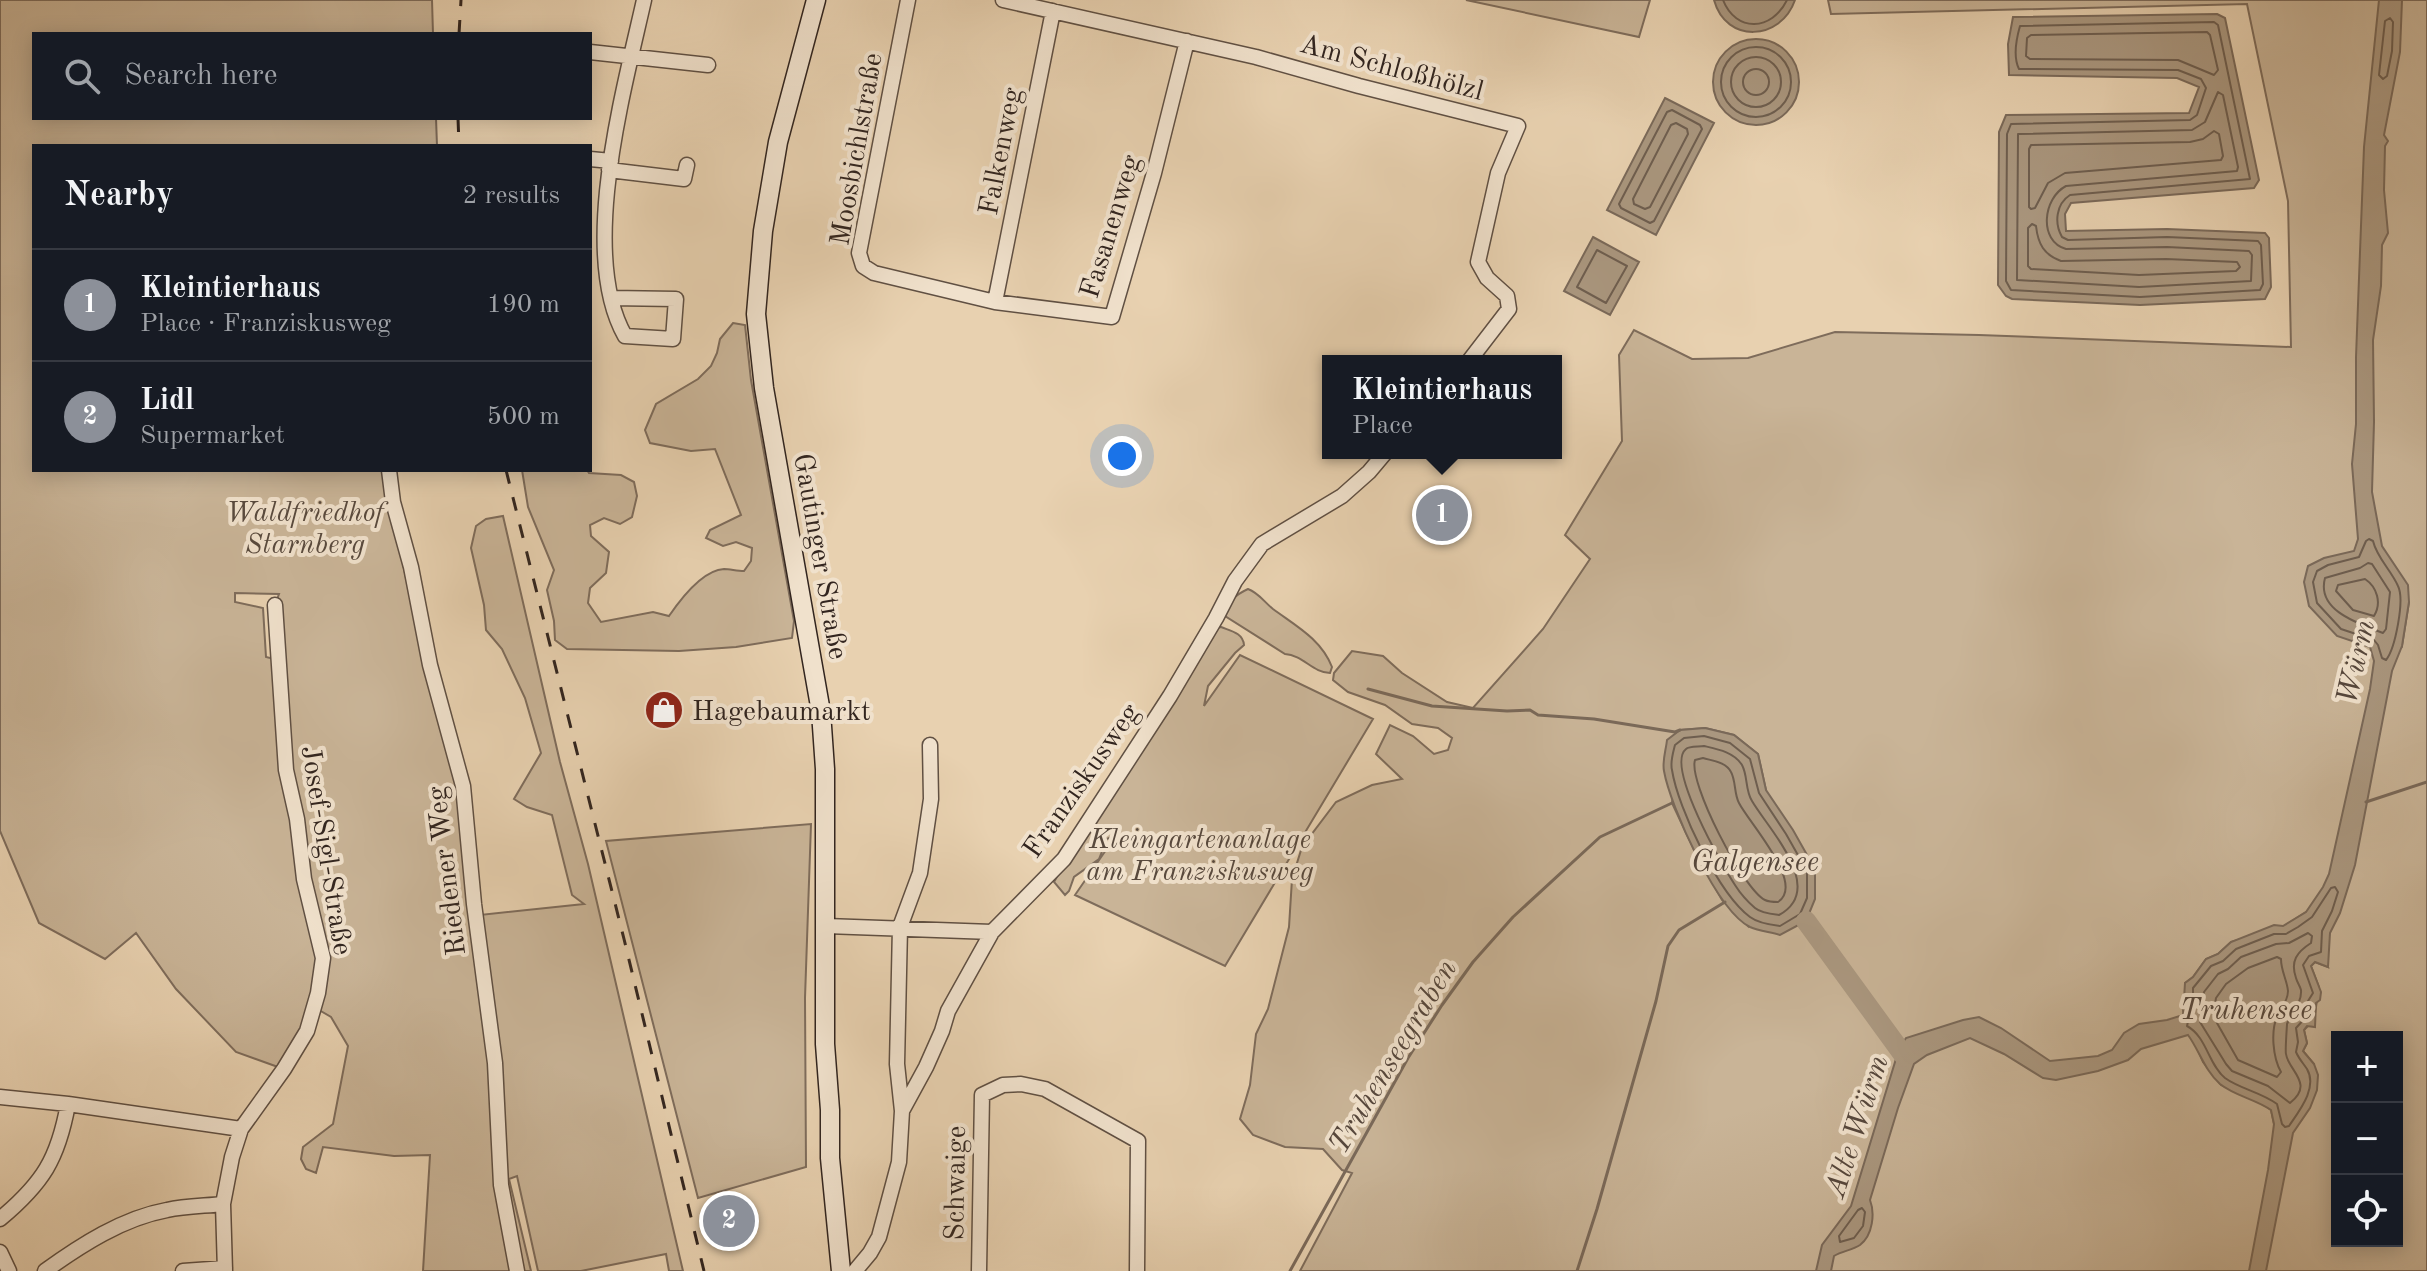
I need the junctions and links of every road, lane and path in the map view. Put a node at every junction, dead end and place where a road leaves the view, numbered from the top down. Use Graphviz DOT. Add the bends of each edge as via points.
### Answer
graph roads {
  1 [pos="644,0"];
  2 [pos="816,0"];
  3 [pos="908,0"];
  4 [pos="1003,0"];
  5 [pos="1053,11"];
  6 [pos="1187,41"];
  7 [pos="592,52"];
  8 [pos="632,55"];
  9 [pos="708,65"];
  10 [pos="592,160"];
  11 [pos="687,165"];
  12 [pos="610,166"];
  13 [pos="611,298"];
  14 [pos="995,302"];
  15 [pos="1474,355"];
  16 [pos="1380,459"];
  17 [pos="389,472"];
  18 [pos="275,605"];
  19 [pos="930,745"];
  20 [pos="826,926"];
  21 [pos="900,927"];
  22 [pos="992,932"];
  23 [pos="0,1097"];
  24 [pos="68,1104"];
  25 [pos="902,1111"];
  26 [pos="241,1129"];
  27 [pos="223,1204"];
  28 [pos="0,1219"];
  29 [pos="0,1252"];
  30 [pos="225,1269"];
  31 [pos="9,1271"];
  32 [pos="45,1271"];
  33 [pos="183,1271"];
  34 [pos="517,1271"];
  35 [pos="841,1271"];
  36 [pos="855,1271"];
  37 [pos="979,1271"];
  38 [pos="1137,1271"];
  1 -- 8 [label="street"];
  2 -- 20 [label="main road, Gautinger Straße" via="778,142 756,314 764,388 821,712"];
  3 -- 14 [label="street, Moosbichlstraße" via="859,253 863,266 874,273"];
  4 -- 5 [label="street, Am Schloßhölzl"];
  5 -- 6 [label="street, Am Schloßhölzl"];
  5 -- 14 [label="street, Falkenweg"];
  6 -- 14 [label="street, Fasanenweg" via="1112,317"];
  6 -- 15 [label="street, Am Schloßhölzl" via="1518,126 1498,173 1478,262 1507,296 1509,309"];
  7 -- 8 [label="street"];
  8 -- 9 [label="street"];
  8 -- 12 [label="street"];
  10 -- 12 [label="street"];
  11 -- 12 [label="street" via="684,179"];
  12 -- 13 [label="street" via="604,257"];
  13 -- 13 [label="street" via="625,336 673,339 676,299"];
  16 -- 22 [label="street, Franziskusweg" via="1342,496 1262,544 1064,859"];
  17 -- 34 [label="street, Riedener Weg" via="430,665 463,786 495,1063 501,1185"];
  18 -- 26 [label="street, Josef-Sigl-Straße" via="286,770 323,958 307,1031"];
  19 -- 21 [label="street" via="931,799 920,873"];
  20 -- 21 [label="street"];
  20 -- 35 [label="main road, Gautinger Straße" via="825,1044"];
  21 -- 22 [label="street"];
  21 -- 25 [label="street" via="897,1064"];
  22 -- 25 [label="street, Franziskusweg"];
  23 -- 24 [label="street"];
  24 -- 26 [label="street"];
  24 -- 28 [label="street" via="47,1172"];
  25 -- 36 [label="street, Franziskusweg" via="899,1162 879,1237"];
  26 -- 27 [label="street, Josef-Sigl-Straße"];
  27 -- 30 [label="street, Josef-Sigl-Straße"];
  27 -- 32 [label="street" via="167,1210 130,1222"];
  29 -- 31 [label="street"];
  30 -- 33 [label="street"];
  37 -- 38 [label="street, Schwaige" via="982,1095 1021,1084 1045,1089 1138,1141"];
}
